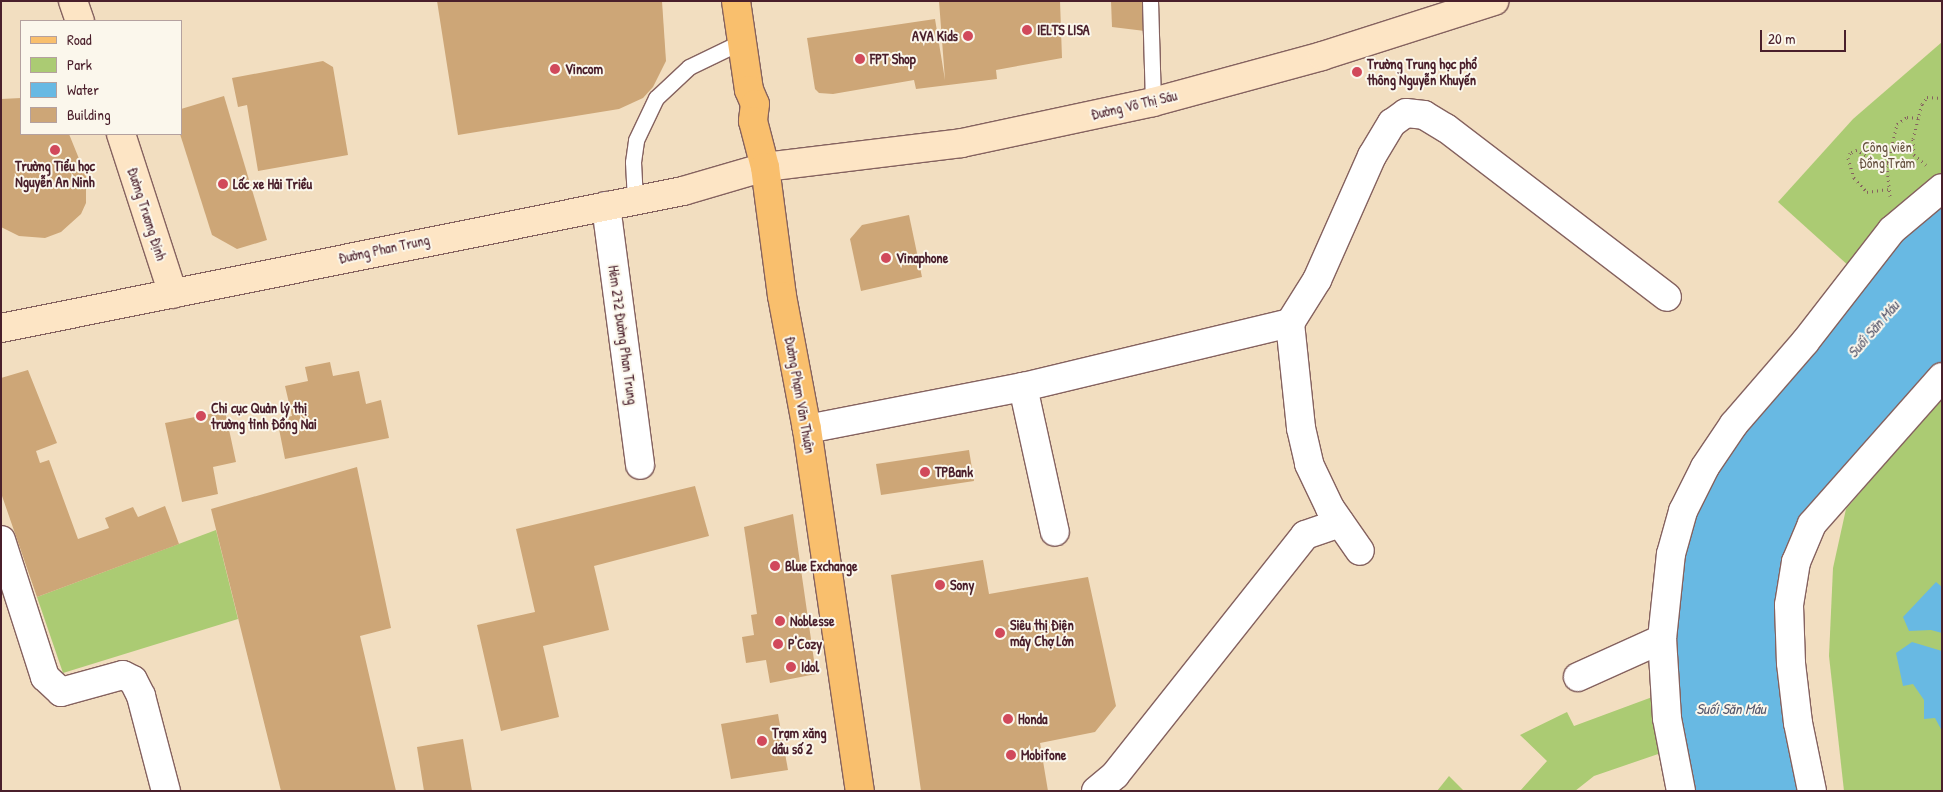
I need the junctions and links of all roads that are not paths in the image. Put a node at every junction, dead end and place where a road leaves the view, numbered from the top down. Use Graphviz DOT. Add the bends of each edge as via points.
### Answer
graph roads {
  1 [pos="73,1"];
  2 [pos="736,1"];
  3 [pos="1150,1"];
  4 [pos="1494,1"];
  5 [pos="80,20"];
  6 [pos="741,42"];
  7 [pos="1152,102"];
  8 [pos="121,135"];
  9 [pos="765,167"];
  10 [pos="1938,179"];
  11 [pos="635,200"];
  12 [pos="606,206"];
  13 [pos="173,294"];
  14 [pos="1667,297"];
  15 [pos="1290,323"];
  16 [pos="1,328"];
  17 [pos="1942,377"];
  18 [pos="1023,388"];
  19 [pos="807,429"];
  20 [pos="640,465"];
  21 [pos="1340,523"];
  22 [pos="1055,532"];
  23 [pos="1,540"];
  24 [pos="1360,551"];
  25 [pos="1662,639"];
  26 [pos="1578,677"];
  27 [pos="166,791"];
  28 [pos="860,791"];
  29 [pos="1096,791"];
  30 [pos="1681,791"];
  31 [pos="1812,791"];
  1 -- 5 [label="main road"];
  2 -- 6 [label="main road, Đường Phạm Văn Thuận"];
  3 -- 7 [label="lane"];
  4 -- 7 [label="main road, Đường Võ Thị Sáu" via="1369,42"];
  6 -- 9 [label="main road, Đường Phạm Văn Thuận" via="749,90 755,104 753,121"];
  6 -- 11 [label="lane" via="689,67 656,98 636,140 633,162"];
  7 -- 9 [label="main road, Đường Võ Thị Sáu" via="962,143"];
  8 -- 13 [label="main road, Đường Trương Định"];
  9 -- 11 [label="main road, Đường Phan Trung"];
  9 -- 19 [label="main road, Đường Phạm Văn Thuận" via="782,296"];
  10 -- 25 [label="street" via="1734,424 1705,466 1683,511 1671,554"];
  11 -- 12 [label="main road, Đường Phan Trung"];
  12 -- 13 [label="main road, Đường Phan Trung"];
  12 -- 20 [label="street, Hẻm 272 Đường Phan Trung"];
  13 -- 16 [label="main road, Đường Phan Trung"];
  14 -- 15 [label="street" via="1446,128 1424,115 1406,112 1392,123 1372,156 1317,280"];
  15 -- 18 [label="street"];
  15 -- 21 [label="street" via="1301,428 1309,464"];
  17 -- 31 [label="street" via="1812,524 1796,562 1789,605 1791,663 1798,723"];
  18 -- 19 [label="street"];
  18 -- 22 [label="street"];
  19 -- 28 [label="main road, Đường Phạm Văn Thuận"];
  21 -- 24 [label="street"];
  21 -- 29 [label="street" via="1306,535 1115,775"];
  23 -- 27 [label="street" via="45,677 62,692 123,675 133,680 141,696"];
  25 -- 26 [label="street"];
  25 -- 30 [label="street" via="1667,718"];
}
